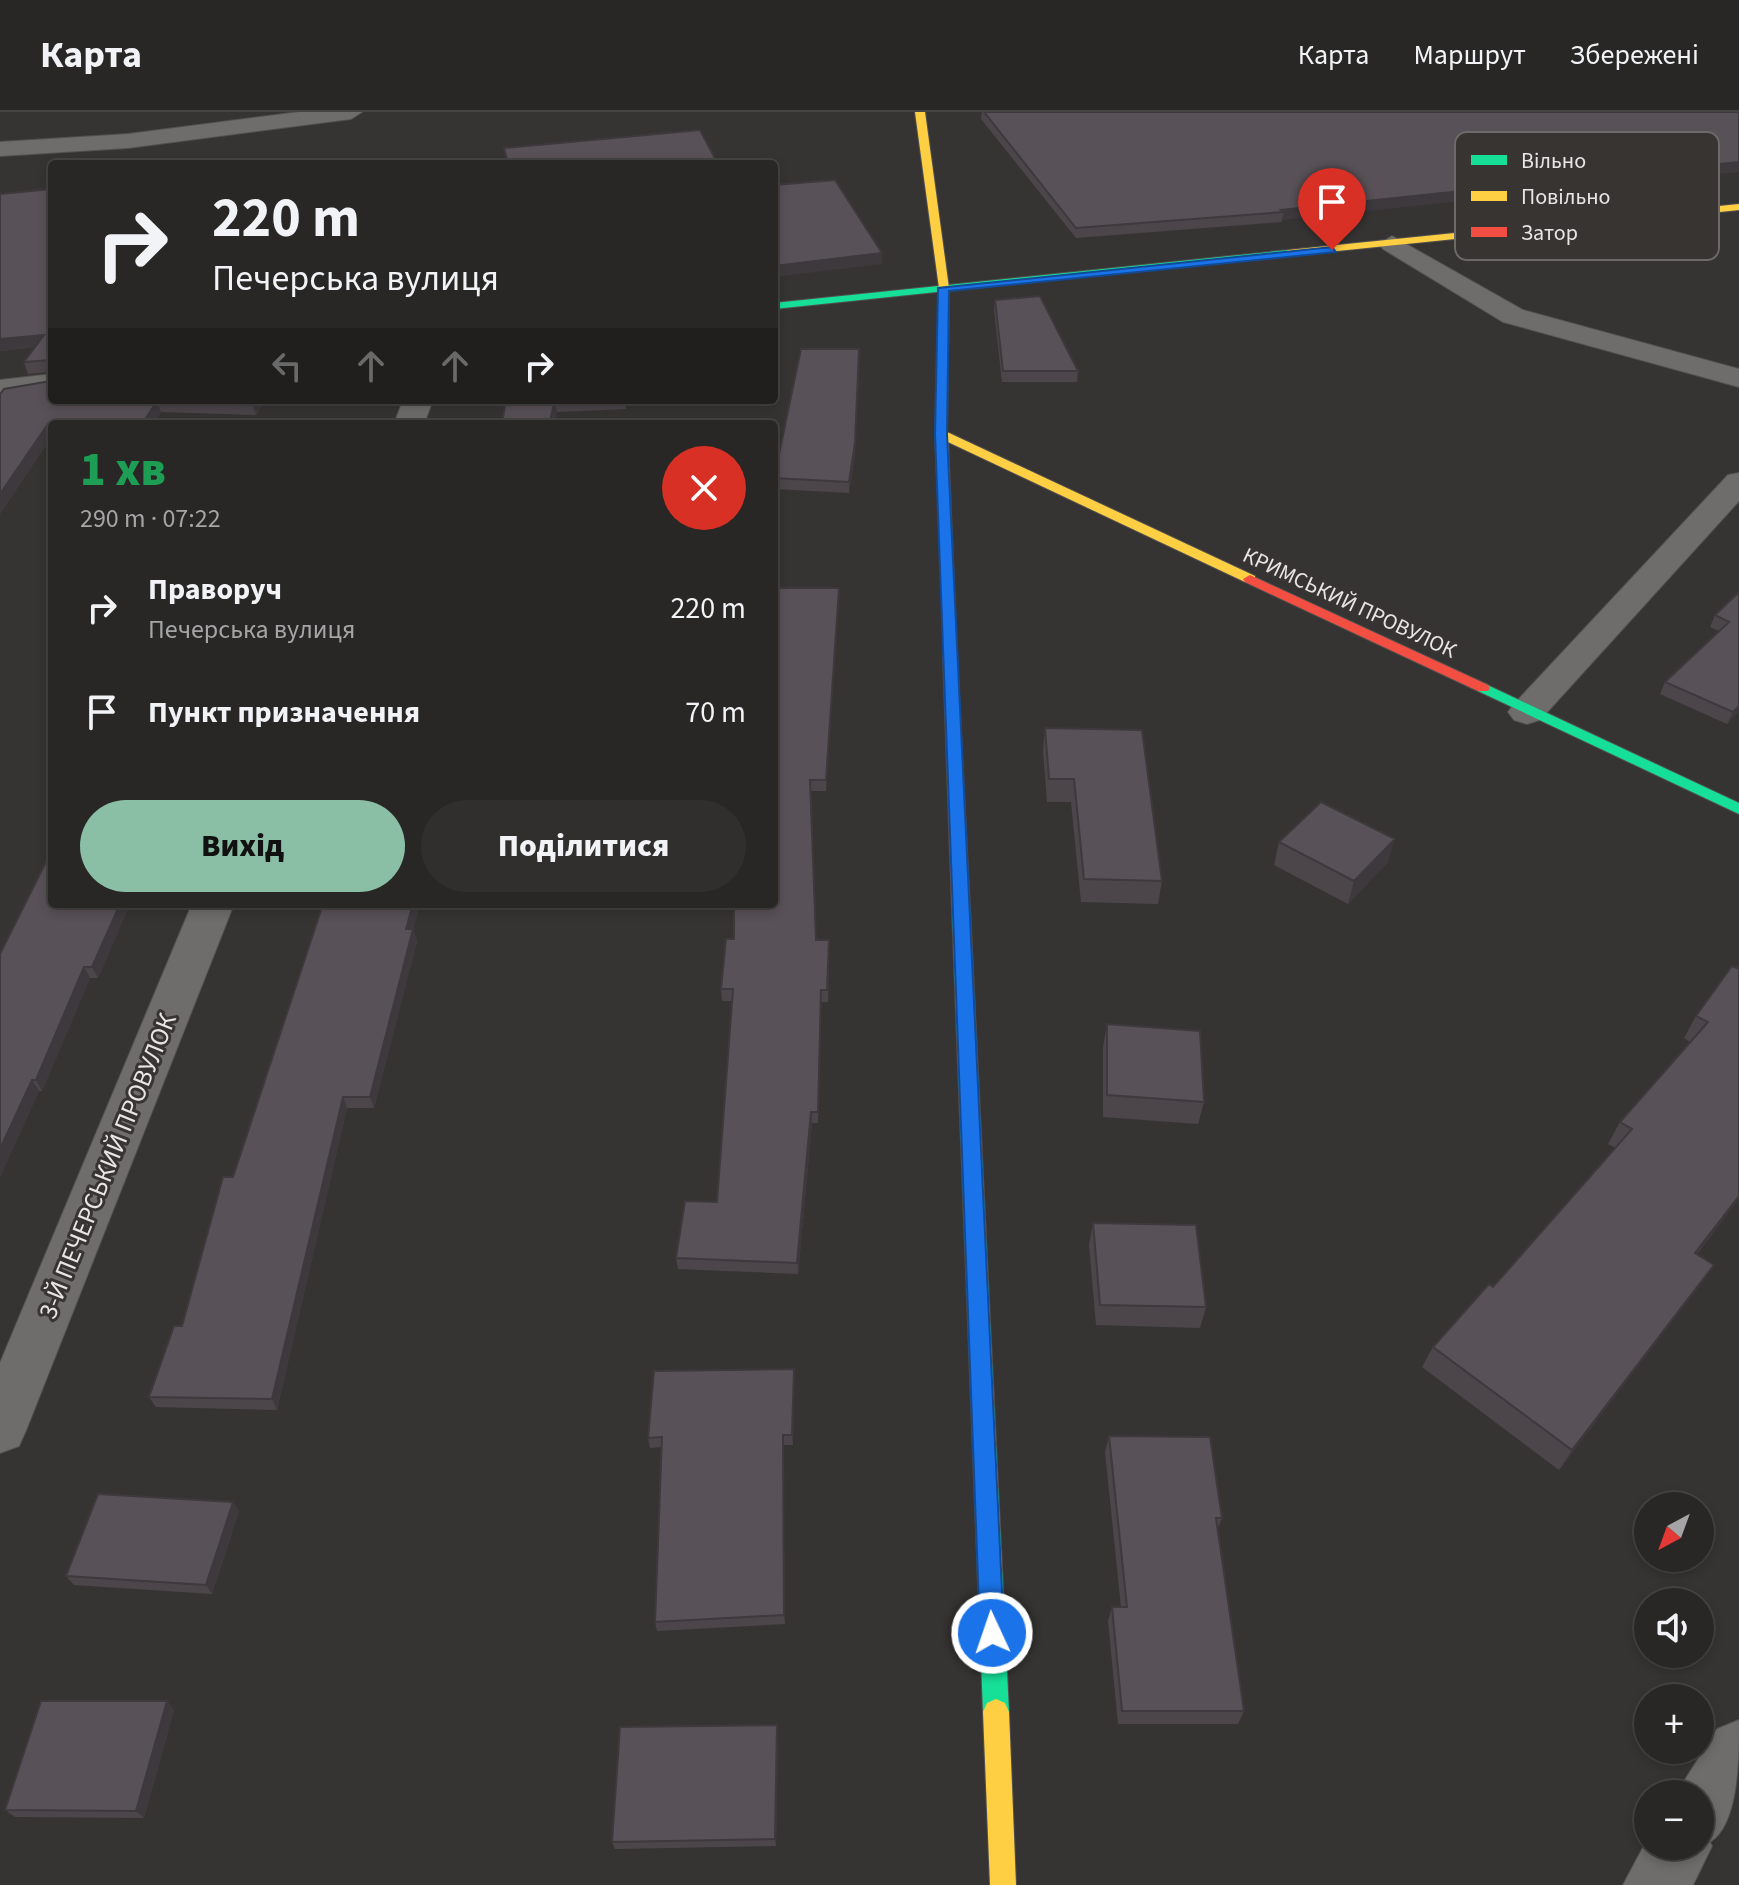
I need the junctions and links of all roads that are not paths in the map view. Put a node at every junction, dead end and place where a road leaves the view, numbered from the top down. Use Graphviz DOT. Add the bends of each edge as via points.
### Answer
graph roads {
  1 [pos="351,112"];
  2 [pos="920,112"];
  3 [pos="0,149"];
  4 [pos="1739,207"];
  5 [pos="1719,209"];
  6 [pos="1455,237"];
  7 [pos="1392,244"];
  8 [pos="944,288"];
  9 [pos="778,306"];
  10 [pos="1739,378"];
  11 [pos="48,383"];
  12 [pos="0,389"];
  13 [pos="941,434"];
  14 [pos="1739,482"];
  15 [pos="1527,712"];
  16 [pos="1739,809"];
  17 [pos="211,908"];
  18 [pos="0,1428"];
  19 [pos="1739,1751"];
  20 [pos="1714,1791"];
  21 [pos="1671,1860"];
  22 [pos="1003,1885"];
  23 [pos="1656,1885"];
  1 -- 3 [label="street" via="128,141"];
  2 -- 8 [label="street"];
  4 -- 5 [label="street"];
  6 -- 7 [label="street"];
  7 -- 8 [label="street"];
  7 -- 10 [label="street" via="1513,316"];
  8 -- 9 [label="street"];
  8 -- 13 [label="street"];
  11 -- 12 [label="street"];
  13 -- 15 [label="street, КРИМСЬКИЙ ПРОВУЛОК"];
  13 -- 22 [label="street"];
  14 -- 15 [label="street"];
  15 -- 16 [label="street, КРИМСЬКИЙ ПРОВУЛОК"];
  17 -- 18 [label="street, 3-Й ПЕЧЕРСЬКИЙ ПРОВУЛОК"];
  19 -- 20 [label="street"];
  21 -- 23 [label="street"];
}
